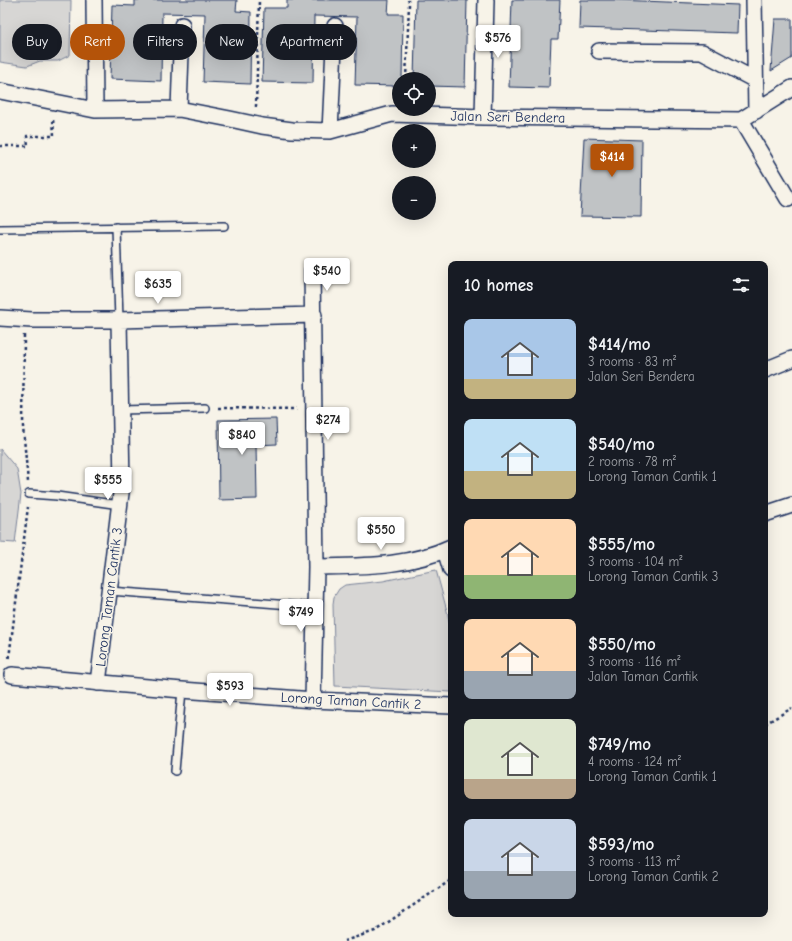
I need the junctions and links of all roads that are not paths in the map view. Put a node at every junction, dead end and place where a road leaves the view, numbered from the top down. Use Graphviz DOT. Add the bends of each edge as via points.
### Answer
graph roads {
  1 [pos="94,0"];
  2 [pos="486,0"];
  3 [pos="754,0"];
  4 [pos="599,51"];
  5 [pos="181,60"];
  6 [pos="333,60"];
  7 [pos="755,80"];
  8 [pos="792,88"];
  9 [pos="0,91"];
  10 [pos="179,109"];
  11 [pos="95,110"];
  12 [pos="756,111"];
  13 [pos="482,117"];
  14 [pos="741,120"];
  15 [pos="330,131"];
  16 [pos="790,198"];
  17 [pos="224,226"];
  18 [pos="116,227"];
  19 [pos="0,229"];
  20 [pos="312,271"];
  21 [pos="314,315"];
  22 [pos="0,318"];
  23 [pos="119,320"];
  24 [pos="792,359"];
  25 [pos="768,369"];
  26 [pos="205,408"];
  27 [pos="120,410"];
  28 [pos="29,494"];
  29 [pos="792,505"];
  30 [pos="121,506"];
  31 [pos="768,513"];
  32 [pos="448,548"];
  33 [pos="316,567"];
  34 [pos="110,591"];
  35 [pos="315,607"];
  36 [pos="12,675"];
  37 [pos="98,683"];
  38 [pos="182,690"];
  39 [pos="314,700"];
  40 [pos="448,706"];
  41 [pos="175,771"];
  1 -- 11 [label="street"];
  2 -- 13 [label="street"];
  3 -- 7 [label="street"];
  4 -- 7 [label="street" via="702,52"];
  5 -- 10 [label="street"];
  6 -- 15 [label="street"];
  7 -- 12 [label="street"];
  8 -- 12 [label="street"];
  9 -- 11 [label="street, Jalan Seri Bendera"];
  10 -- 11 [label="street, Jalan Seri Bendera"];
  10 -- 15 [label="street, Jalan Seri Bendera" via="256,125 292,130"];
  12 -- 14 [label="street"];
  13 -- 14 [label="street, Jalan Seri Bendera"];
  13 -- 15 [label="street, Jalan Seri Bendera" via="392,114"];
  14 -- 16 [label="street"];
  17 -- 18 [label="lane"];
  18 -- 19 [label="lane"];
  18 -- 23 [label="lane"];
  20 -- 21 [label="street"];
  21 -- 23 [label="street"];
  21 -- 33 [label="street"];
  22 -- 23 [label="street"];
  23 -- 27 [label="street, Lorong Taman Cantik 3"];
  24 -- 25 [label="street"];
  26 -- 27 [label="lane"];
  27 -- 30 [label="street, Lorong Taman Cantik 3"];
  28 -- 30 [label="lane"];
  29 -- 31 [label="street"];
  30 -- 34 [label="street, Lorong Taman Cantik 3"];
  32 -- 33 [label="street" via="411,561 365,566"];
  33 -- 35 [label="street"];
  34 -- 35 [label="lane"];
  34 -- 37 [label="street, Lorong Taman Cantik 3"];
  35 -- 39 [label="street"];
  36 -- 37 [label="street, Lorong Taman Cantik 2"];
  37 -- 38 [label="street, Lorong Taman Cantik 2"];
  38 -- 39 [label="street, Lorong Taman Cantik 2"];
  38 -- 41 [label="lane"];
  39 -- 40 [label="street, Lorong Taman Cantik 2"];
}
